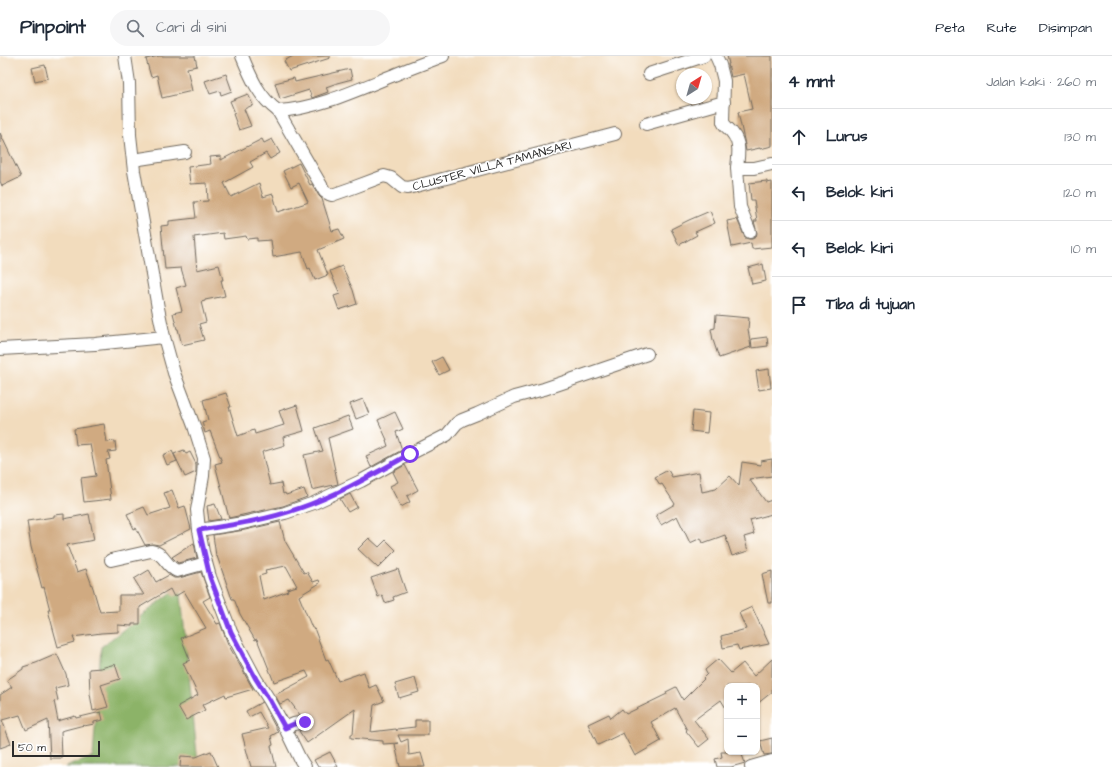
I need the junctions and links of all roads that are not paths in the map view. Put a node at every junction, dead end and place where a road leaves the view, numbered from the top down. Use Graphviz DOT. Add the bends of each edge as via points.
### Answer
graph roads {
  1 [pos="124,56"];
  2 [pos="242,56"];
  3 [pos="443,56"];
  4 [pos="704,56"];
  5 [pos="716,56"];
  6 [pos="649,74"];
  7 [pos="724,102"];
  8 [pos="278,111"];
  9 [pos="646,124"];
  10 [pos="615,134"];
  11 [pos="185,152"];
  12 [pos="133,160"];
  13 [pos="772,164"];
  14 [pos="737,168"];
  15 [pos="750,232"];
  16 [pos="164,337"];
  17 [pos="0,349"];
  18 [pos="647,354"];
  19 [pos="199,530"];
  20 [pos="111,560"];
  21 [pos="206,563"];
  22 [pos="305,722"];
  23 [pos="285,728"];
  24 [pos="772,761"];
  25 [pos="755,766"];
  26 [pos="305,767"];
  1 -- 12 [label="street" via="129,83"];
  2 -- 8 [label="street" via="263,98"];
  3 -- 8 [label="street" via="324,102"];
  4 -- 6 [label="street"];
  5 -- 7 [label="street" via="724,81"];
  7 -- 9 [label="street"];
  7 -- 14 [label="street" via="723,122 735,136 739,148"];
  8 -- 10 [label="street, CLUSTER VILLA TAMANSARI" via="325,192 329,194 384,176 408,188"];
  11 -- 12 [label="street"];
  12 -- 16 [label="street"];
  13 -- 14 [label="street"];
  14 -- 15 [label="street" via="740,207"];
  16 -- 17 [label="street"];
  16 -- 19 [label="street" via="204,458 197,510"];
  18 -- 19 [label="street" via="514,397 462,420 437,441 314,503 243,523"];
  19 -- 21 [label="street"];
  20 -- 21 [label="street" via="156,551 177,571"];
  21 -- 23 [label="street" via="231,632"];
  22 -- 23 [label="street"];
  23 -- 26 [label="street"];
  24 -- 25 [label="street"];
}
